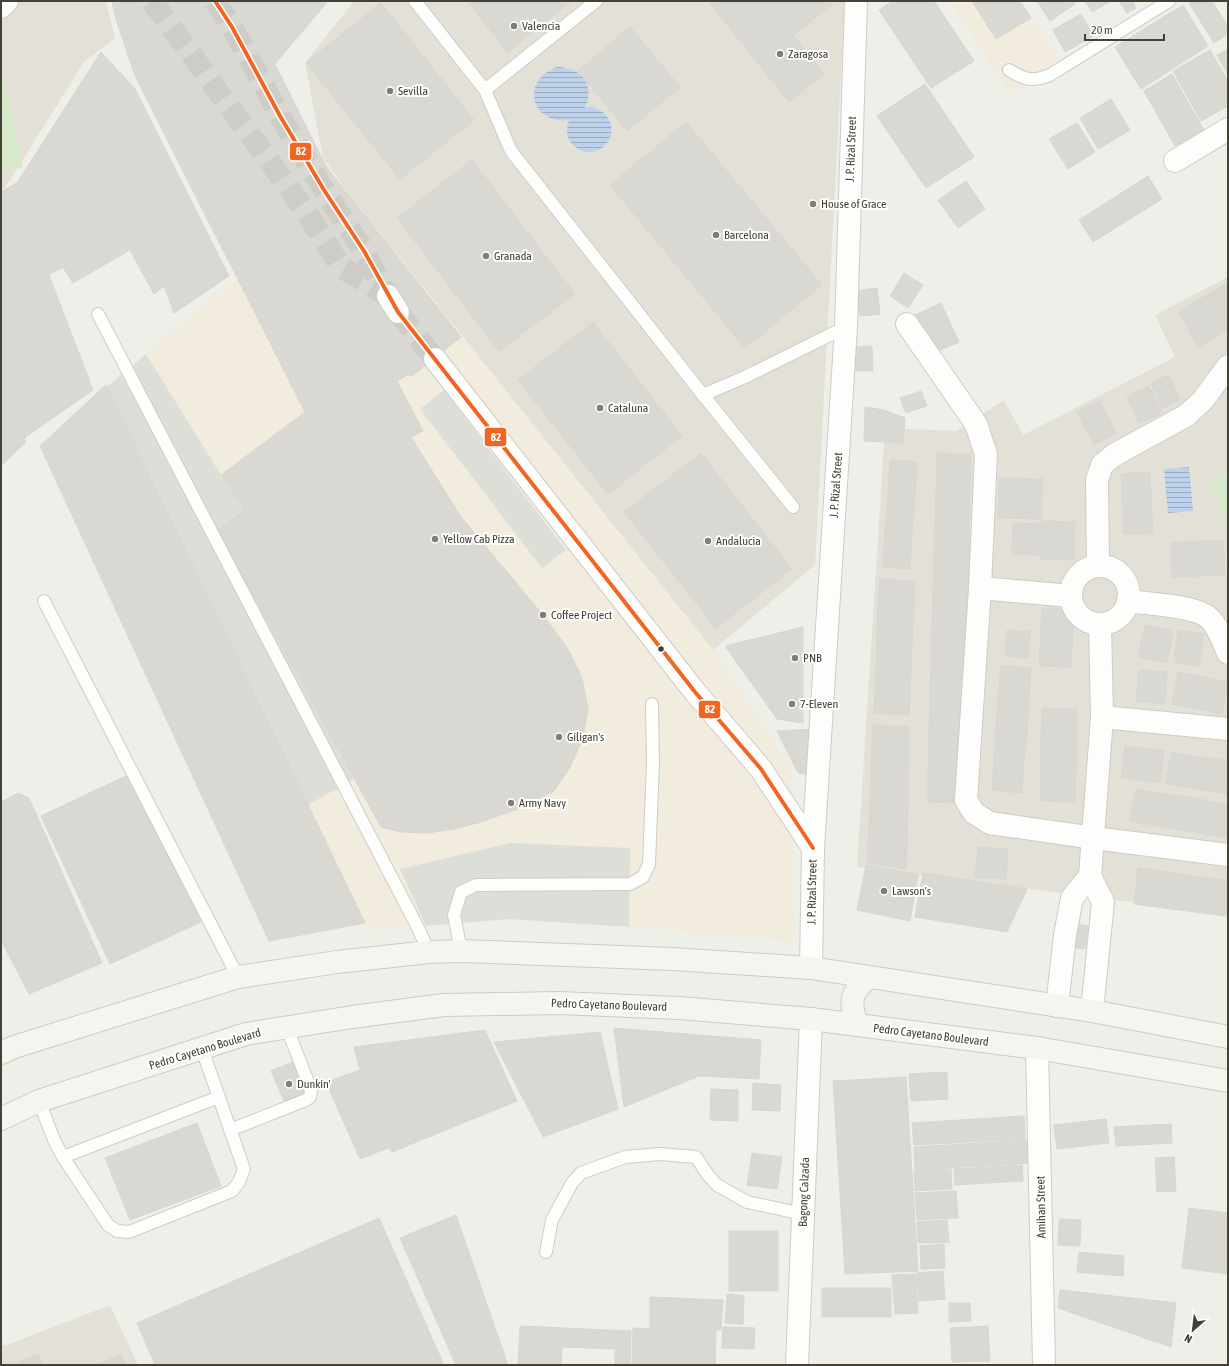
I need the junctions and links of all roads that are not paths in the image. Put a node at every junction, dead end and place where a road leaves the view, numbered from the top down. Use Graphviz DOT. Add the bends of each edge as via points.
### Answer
graph roads {
  1 [pos="7,1"];
  2 [pos="414,1"];
  3 [pos="596,1"];
  4 [pos="856,1"];
  5 [pos="1169,1"];
  6 [pos="1,7"];
  7 [pos="1009,70"];
  8 [pos="484,90"];
  9 [pos="1228,129"];
  10 [pos="1175,161"];
  11 [pos="98,314"];
  12 [pos="908,324"];
  13 [pos="846,327"];
  14 [pos="434,359"];
  15 [pos="1226,372"];
  16 [pos="703,395"];
  17 [pos="794,507"];
  18 [pos="1098,566"];
  19 [pos="980,588"];
  20 [pos="1071,596"];
  21 [pos="44,601"];
  22 [pos="1128,602"];
  23 [pos="1100,624"];
  24 [pos="1228,653"];
  25 [pos="652,704"];
  26 [pos="1102,717"];
  27 [pos="1228,730"];
  28 [pos="1094,838"];
  29 [pos="813,848"];
  30 [pos="1228,855"];
  31 [pos="1090,876"];
  32 [pos="461,951"];
  33 [pos="429,952"];
  34 [pos="811,968"];
  35 [pos="238,977"];
  36 [pos="868,978"];
  37 [pos="1057,1006"];
  38 [pos="1092,1011"];
  39 [pos="811,1019"];
  40 [pos="857,1025"];
  41 [pos="288,1028"];
  42 [pos="1228,1037"];
  43 [pos="1037,1048"];
  44 [pos="202,1049"];
  45 [pos="1,1053"];
  46 [pos="1228,1081"];
  47 [pos="219,1097"];
  48 [pos="39,1101"];
  49 [pos="1,1119"];
  50 [pos="230,1130"];
  51 [pos="63,1157"];
  52 [pos="803,1214"];
  53 [pos="546,1252"];
  54 [pos="797,1365"];
  55 [pos="1044,1365"];
  1 -- 6 [label="street"];
  2 -- 8 [label="lane"];
  3 -- 8 [label="lane"];
  4 -- 13 [label="street, J. P. Rizal Street"];
  5 -- 7 [label="lane" via="1050,75 1035,80 1023,78"];
  8 -- 16 [label="lane" via="511,151"];
  9 -- 10 [label="street"];
  11 -- 33 [label="lane"];
  12 -- 19 [label="street" via="976,424 986,454"];
  13 -- 16 [label="lane"];
  13 -- 29 [label="street, J. P. Rizal Street"];
  14 -- 29 [label="street" via="695,692 761,769"];
  15 -- 18 [label="street" via="1188,415 1114,455 1102,465 1097,480"];
  16 -- 17 [label="lane"];
  18 -- 20 [label="street" via="1082,572 1072,587"];
  18 -- 22 [label="street" via="1116,571 1122,577 1127,584"];
  19 -- 20 [label="street"];
  19 -- 28 [label="street" via="966,800 974,813 990,822"];
  20 -- 23 [label="street" via="1076,612 1087,621"];
  21 -- 35 [label="lane"];
  22 -- 23 [label="street" via="1125,611 1118,618"];
  22 -- 24 [label="street" via="1192,609 1209,618 1217,628"];
  23 -- 26 [label="street"];
  25 -- 32 [label="lane" via="653,763 649,864 643,877 630,884 476,885 461,892 454,914"];
  26 -- 27 [label="street"];
  26 -- 28 [label="street"];
  28 -- 30 [label="street"];
  28 -- 31 [label="street"];
  29 -- 34 [label="street, J. P. Rizal Street"];
  31 -- 37 [label="street" via="1072,898"];
  31 -- 38 [label="street" via="1103,902"];
  32 -- 33 [label="main road"];
  32 -- 34 [label="main road" via="673,959"];
  33 -- 35 [label="main road" via="337,962"];
  34 -- 36 [label="main road"];
  35 -- 45 [label="main road"];
  36 -- 37 [label="main road"];
  36 -- 40 [label="main road" via="859,985 854,995 851,1008"];
  37 -- 38 [label="main road"];
  38 -- 42 [label="main road"];
  39 -- 40 [label="main road, Pedro Cayetano Boulevard"];
  39 -- 41 [label="main road, Pedro Cayetano Boulevard" via="679,1008 559,1003 444,1005 352,1016"];
  39 -- 52 [label="street, Bagong Calzada"];
  40 -- 43 [label="main road, Pedro Cayetano Boulevard"];
  41 -- 44 [label="main road, Pedro Cayetano Boulevard" via="246,1034"];
  41 -- 50 [label="lane" via="311,1090 310,1096 306,1100"];
  43 -- 46 [label="main road, Pedro Cayetano Boulevard"];
  43 -- 55 [label="street, Amihan Street"];
  44 -- 47 [label="lane"];
  44 -- 48 [label="main road, Pedro Cayetano Boulevard"];
  47 -- 50 [label="lane"];
  47 -- 51 [label="lane"];
  48 -- 49 [label="main road, Pedro Cayetano Boulevard"];
  48 -- 51 [label="lane"];
  50 -- 51 [label="lane" via="244,1169 232,1191 129,1232 117,1231 108,1225"];
  52 -- 53 [label="lane" via="747,1202 717,1185 696,1157 660,1154 624,1157 581,1173 572,1183 552,1220"];
  52 -- 54 [label="street, Bagong Calzada"];
}
